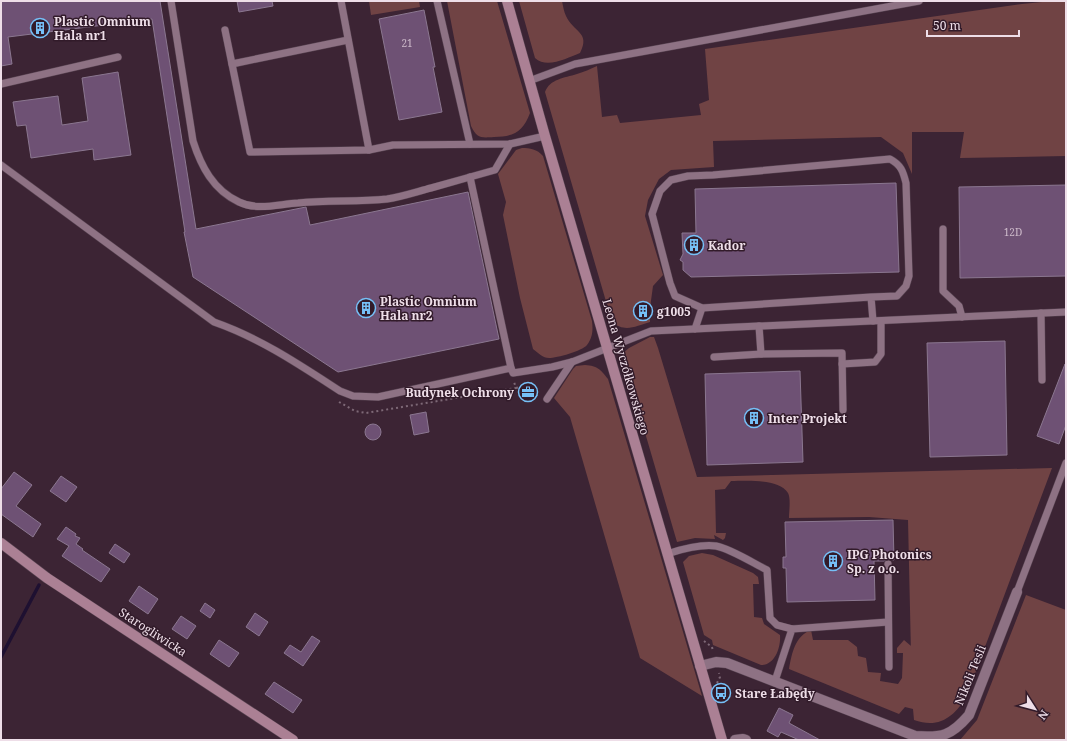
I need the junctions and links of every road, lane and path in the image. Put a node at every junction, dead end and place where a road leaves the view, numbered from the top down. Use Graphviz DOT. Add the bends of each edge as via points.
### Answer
graph roads {
  1 [pos="170,1"];
  2 [pos="342,1"];
  3 [pos="437,1"];
  4 [pos="507,1"];
  5 [pos="918,1"];
  6 [pos="225,30"];
  7 [pos="348,40"];
  8 [pos="118,57"];
  9 [pos="232,64"];
  10 [pos="529,81"];
  11 [pos="1,84"];
  12 [pos="545,136"];
  13 [pos="470,144"];
  14 [pos="510,144"];
  15 [pos="369,150"];
  16 [pos="1,165"];
  17 [pos="470,177"];
  18 [pos="943,229"];
  19 [pos="871,297"];
  20 [pos="702,308"];
  21 [pos="1066,312"];
  22 [pos="1041,314"];
  23 [pos="962,317"];
  24 [pos="877,321"];
  25 [pos="759,326"];
  26 [pos="695,329"];
  27 [pos="607,349"];
  28 [pos="761,354"];
  29 [pos="714,357"];
  30 [pos="572,362"];
  31 [pos="842,364"];
  32 [pos="511,368"];
  33 [pos="1042,380"];
  34 [pos="516,388"];
  35 [pos="538,397"];
  36 [pos="546,399"];
  37 [pos="843,410"];
  38 [pos="1066,463"];
  39 [pos="1,543"];
  40 [pos="667,554"];
  41 [pos="888,564"];
  42 [pos="1016,592"];
  43 [pos="888,622"];
  44 [pos="792,629"];
  45 [pos="700,666"];
  46 [pos="889,667"];
  47 [pos="775,681"];
  48 [pos="931,739"];
  49 [pos="293,740"];
  50 [pos="722,740"];
  51 [pos="735,740"];
  52 [pos="746,740"];
  1 -- 17 [label="lane" via="193,141 207,174 219,188 237,202 262,207 298,202 387,199"];
  2 -- 7 [label="lane"];
  3 -- 13 [label="lane"];
  4 -- 10 [label="street, Leona Wyczółkowskiego"];
  5 -- 10 [label="lane" via="575,64"];
  6 -- 9 [label="lane"];
  7 -- 9 [label="lane"];
  7 -- 15 [label="lane"];
  8 -- 11 [label="lane"];
  9 -- 15 [label="lane" via="250,152"];
  10 -- 12 [label="street, Leona Wyczółkowskiego"];
  12 -- 14 [label="lane"];
  12 -- 27 [label="street, Leona Wyczółkowskiego"];
  13 -- 14 [label="lane"];
  13 -- 15 [label="lane" via="393,145"];
  14 -- 17 [label="lane" via="495,170"];
  16 -- 32 [label="lane" via="214,322 269,346 340,391 353,396 378,397"];
  17 -- 32 [label="lane"];
  18 -- 23 [label="lane" via="943,291 959,306"];
  19 -- 20 [label="lane"];
  19 -- 20 [label="lane" via="897,296 906,286 910,276 906,183 903,170 890,159 688,176 671,180 660,191 652,214 675,296"];
  19 -- 24 [label="lane"];
  20 -- 26 [label="lane"];
  21 -- 22 [label="lane"];
  22 -- 23 [label="lane"];
  22 -- 33 [label="lane"];
  23 -- 24 [label="lane"];
  24 -- 25 [label="lane"];
  24 -- 31 [label="lane" via="881,354 875,362"];
  25 -- 26 [label="lane"];
  25 -- 28 [label="lane"];
  26 -- 27 [label="lane" via="651,331"];
  27 -- 30 [label="lane"];
  27 -- 40 [label="street, Leona Wyczółkowskiego"];
  28 -- 29 [label="lane"];
  28 -- 31 [label="lane" via="842,353"];
  30 -- 32 [label="lane" via="513,373"];
  30 -- 36 [label="lane"];
  31 -- 37 [label="lane"];
  34 -- 35 [label="path" via="533,382"];
  38 -- 42 [label="lane, Nikoli Tesli"];
  39 -- 49 [label="street, Starogliwicka" via="47,578"];
  40 -- 44 [label="lane" via="695,547 716,546 767,570 770,618 777,625"];
  40 -- 45 [label="street, Leona Wyczółkowskiego"];
  41 -- 43 [label="lane"];
  42 -- 48 [label="street, Nikoli Tesli" via="969,715 958,727"];
  43 -- 44 [label="lane"];
  43 -- 46 [label="lane"];
  44 -- 47 [label="lane"];
  45 -- 47 [label="street, Nikoli Tesli" via="716,662 727,663"];
  45 -- 50 [label="street, Leona Wyczółkowskiego"];
  47 -- 48 [label="street, Nikoli Tesli" via="915,736"];
  51 -- 52 [label="street"];
}
